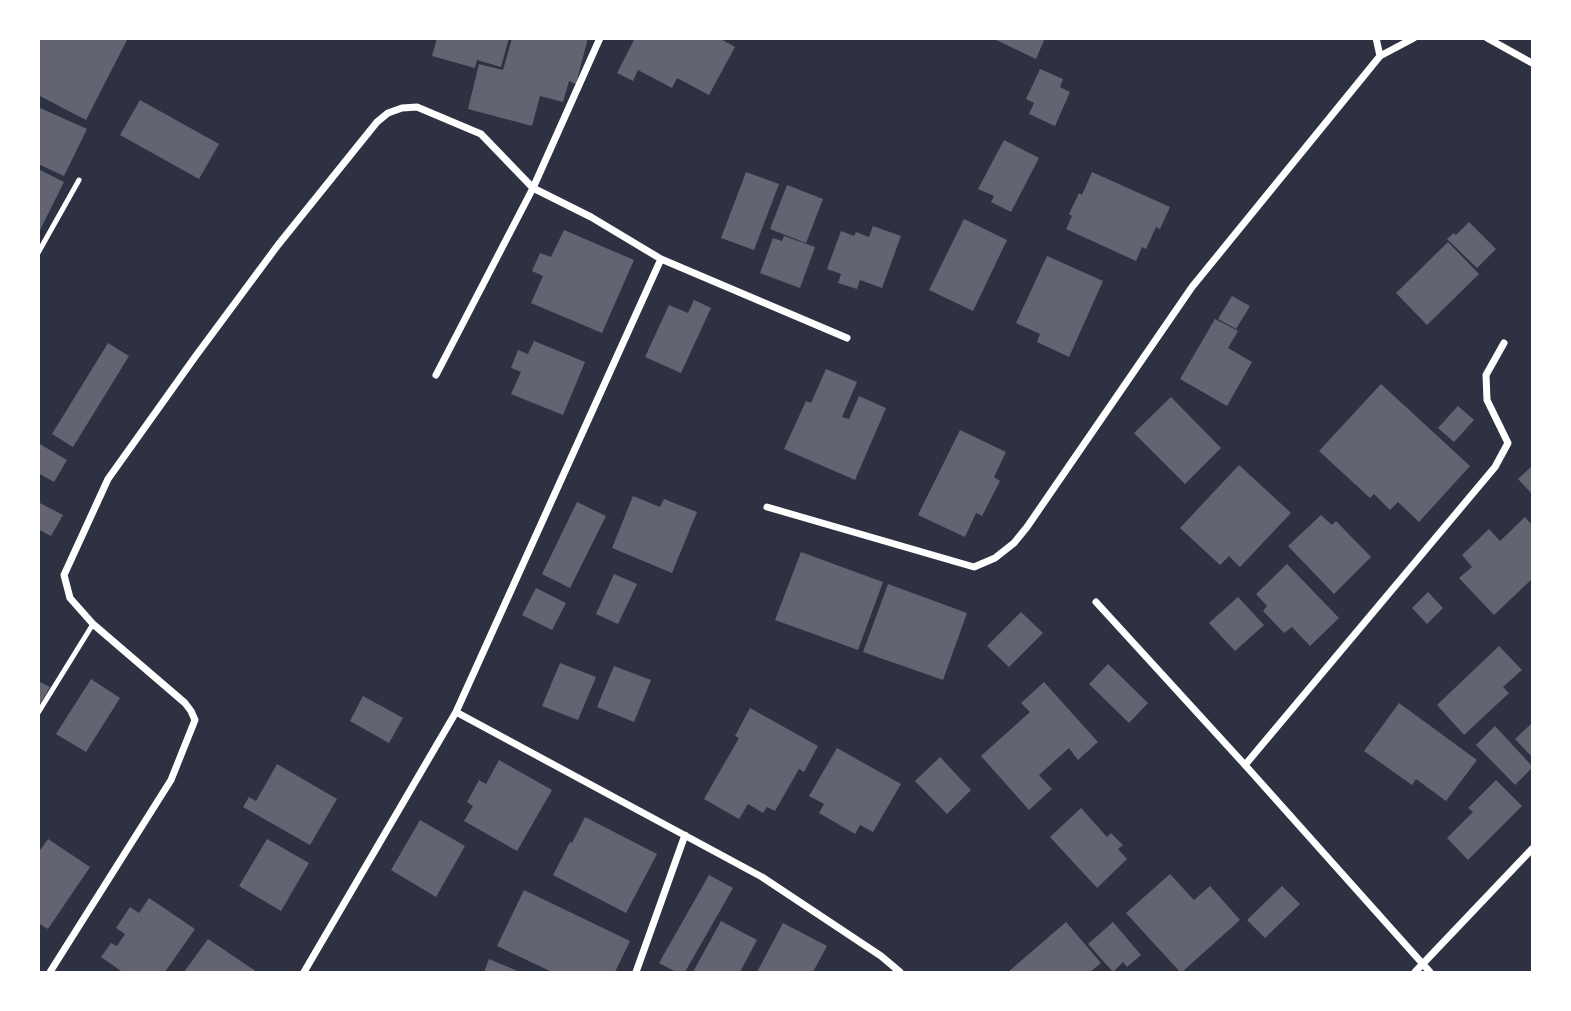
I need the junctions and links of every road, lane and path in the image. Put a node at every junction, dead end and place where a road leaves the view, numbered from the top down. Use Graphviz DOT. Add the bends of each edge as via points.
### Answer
graph roads {
  1 [pos="600,38"];
  2 [pos="1376,38"];
  3 [pos="1414,38"];
  4 [pos="1487,38"];
  5 [pos="1380,56"];
  6 [pos="1532,63"];
  7 [pos="79,180"];
  8 [pos="533,188"];
  9 [pos="38,253"];
  10 [pos="661,259"];
  11 [pos="847,338"];
  12 [pos="1504,343"];
  13 [pos="436,375"];
  14 [pos="768,507"];
  15 [pos="1096,602"];
  16 [pos="93,624"];
  17 [pos="456,712"];
  18 [pos="38,713"];
  19 [pos="1245,765"];
  20 [pos="685,835"];
  21 [pos="1532,849"];
  22 [pos="1423,965"];
  23 [pos="50,972"];
  24 [pos="304,972"];
  25 [pos="636,972"];
  26 [pos="900,972"];
  27 [pos="1415,972"];
  28 [pos="1430,972"];
  1 -- 8 [label="street"];
  2 -- 5 [label="street"];
  3 -- 5 [label="street"];
  4 -- 6 [label="street"];
  5 -- 14 [label="street" via="1192,287 1027,527 996,558 974,567"];
  7 -- 9 [label="lane"];
  8 -- 10 [label="street" via="591,216"];
  8 -- 13 [label="street"];
  8 -- 16 [label="street" via="481,134 417,107 388,113 377,122 278,245 108,479 64,575 70,598"];
  10 -- 11 [label="street"];
  10 -- 17 [label="street"];
  12 -- 19 [label="street" via="1486,375 1487,400 1508,443 1495,467"];
  15 -- 19 [label="street"];
  16 -- 18 [label="lane"];
  16 -- 23 [label="street" via="185,703 195,720 171,780"];
  17 -- 20 [label="street"];
  17 -- 24 [label="street"];
  19 -- 22 [label="street"];
  20 -- 25 [label="street"];
  20 -- 26 [label="street" via="762,877"];
  21 -- 22 [label="street"];
  22 -- 27 [label="street"];
  22 -- 28 [label="street"];
}
